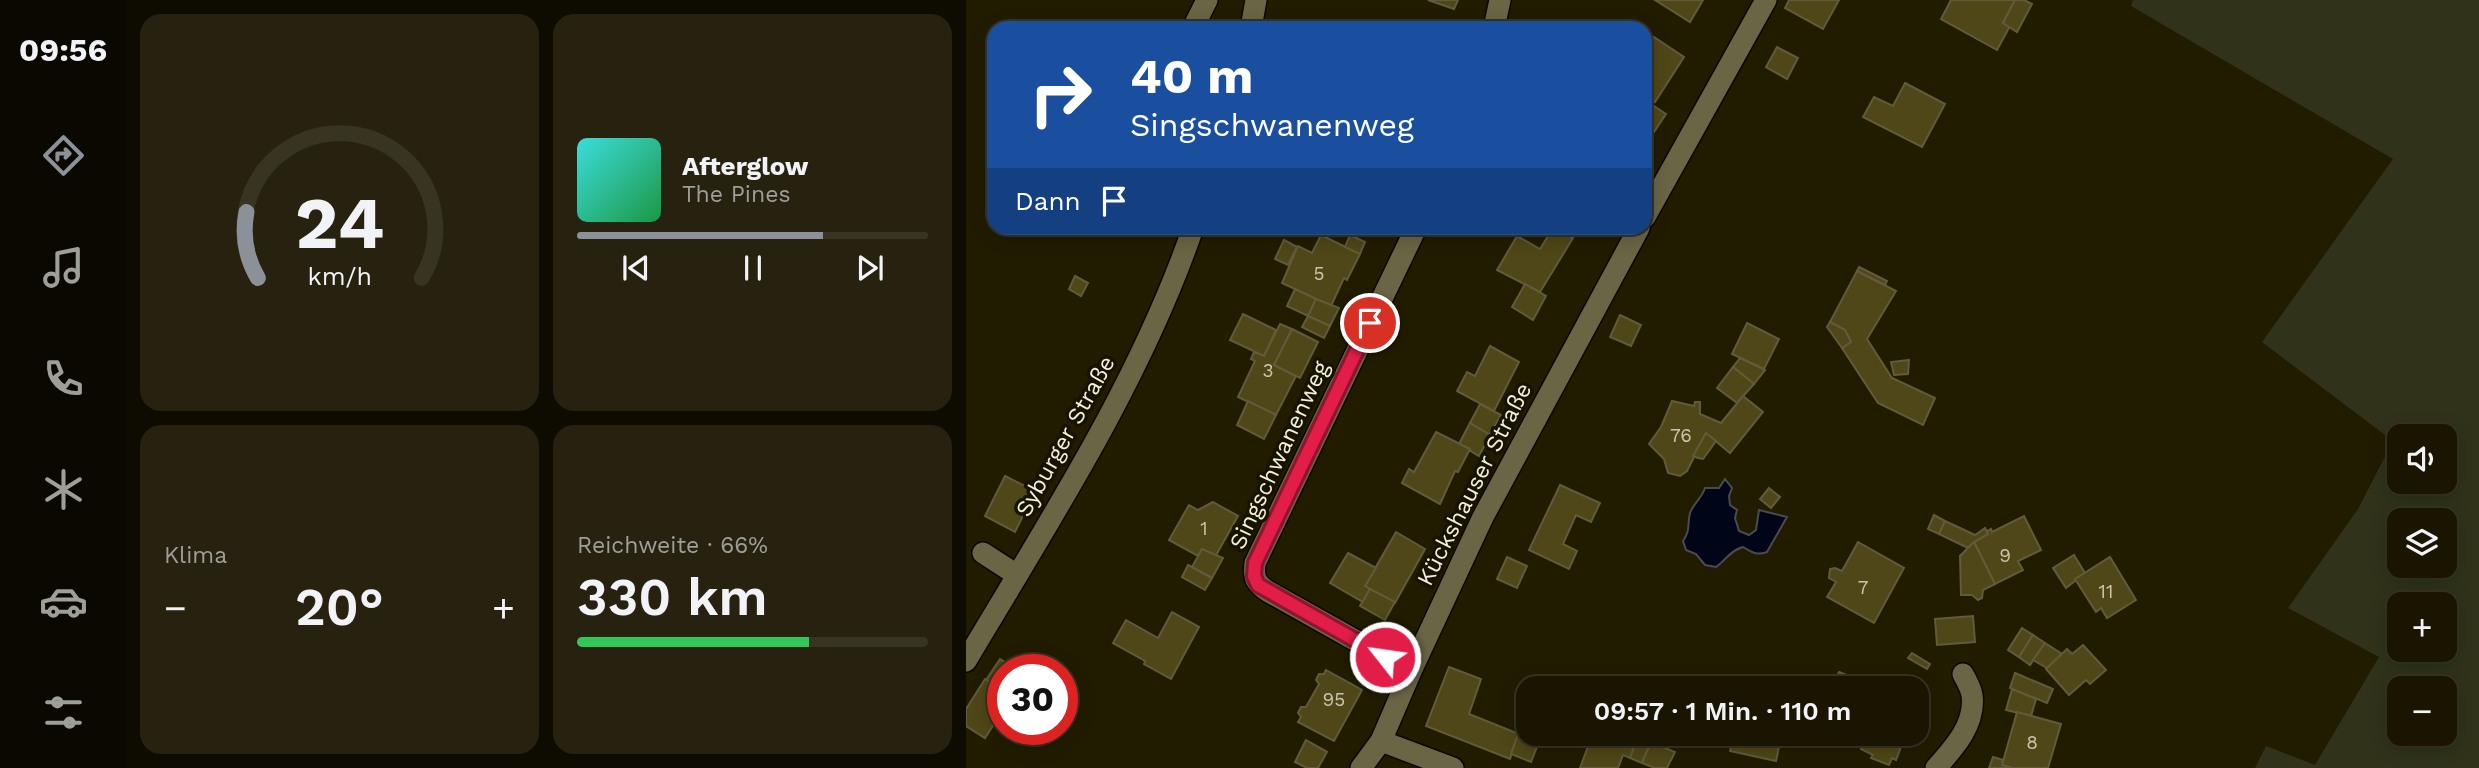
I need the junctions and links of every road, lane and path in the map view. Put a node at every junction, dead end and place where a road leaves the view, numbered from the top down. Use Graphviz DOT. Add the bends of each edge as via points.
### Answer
graph roads {
  1 [pos="1207,0"];
  2 [pos="1256,0"];
  3 [pos="1500,0"];
  4 [pos="1766,0"];
  5 [pos="1196,21"];
  6 [pos="1252,21"];
  7 [pos="1496,21"];
  8 [pos="1652,204"];
  9 [pos="1190,235"];
  10 [pos="1413,235"];
  11 [pos="1635,235"];
  12 [pos="983,553"];
  13 [pos="1017,575"];
  14 [pos="966,661"];
  15 [pos="1412,669"];
  16 [pos="1964,674"];
  17 [pos="1381,741"];
  18 [pos="1362,768"];
  19 [pos="1453,768"];
  20 [pos="1936,768"];
  1 -- 5 [label="street"];
  2 -- 6 [label="street"];
  3 -- 7 [label="street"];
  4 -- 8 [label="street"];
  9 -- 13 [label="street, Syburger Straße" via="1161,311 1109,417"];
  10 -- 15 [label="street, Singschwanenweg" via="1255,563 1254,576 1269,592"];
  11 -- 15 [label="street, Kückshauser Straße" via="1483,517"];
  12 -- 13 [label="street"];
  13 -- 14 [label="street, Syburger Straße"];
  15 -- 17 [label="street, Kückshauser Straße"];
  16 -- 20 [label="street" via="1972,695 1970,720 1956,746"];
  17 -- 18 [label="street, Kückshauser Straße"];
  17 -- 19 [label="street"];
}
